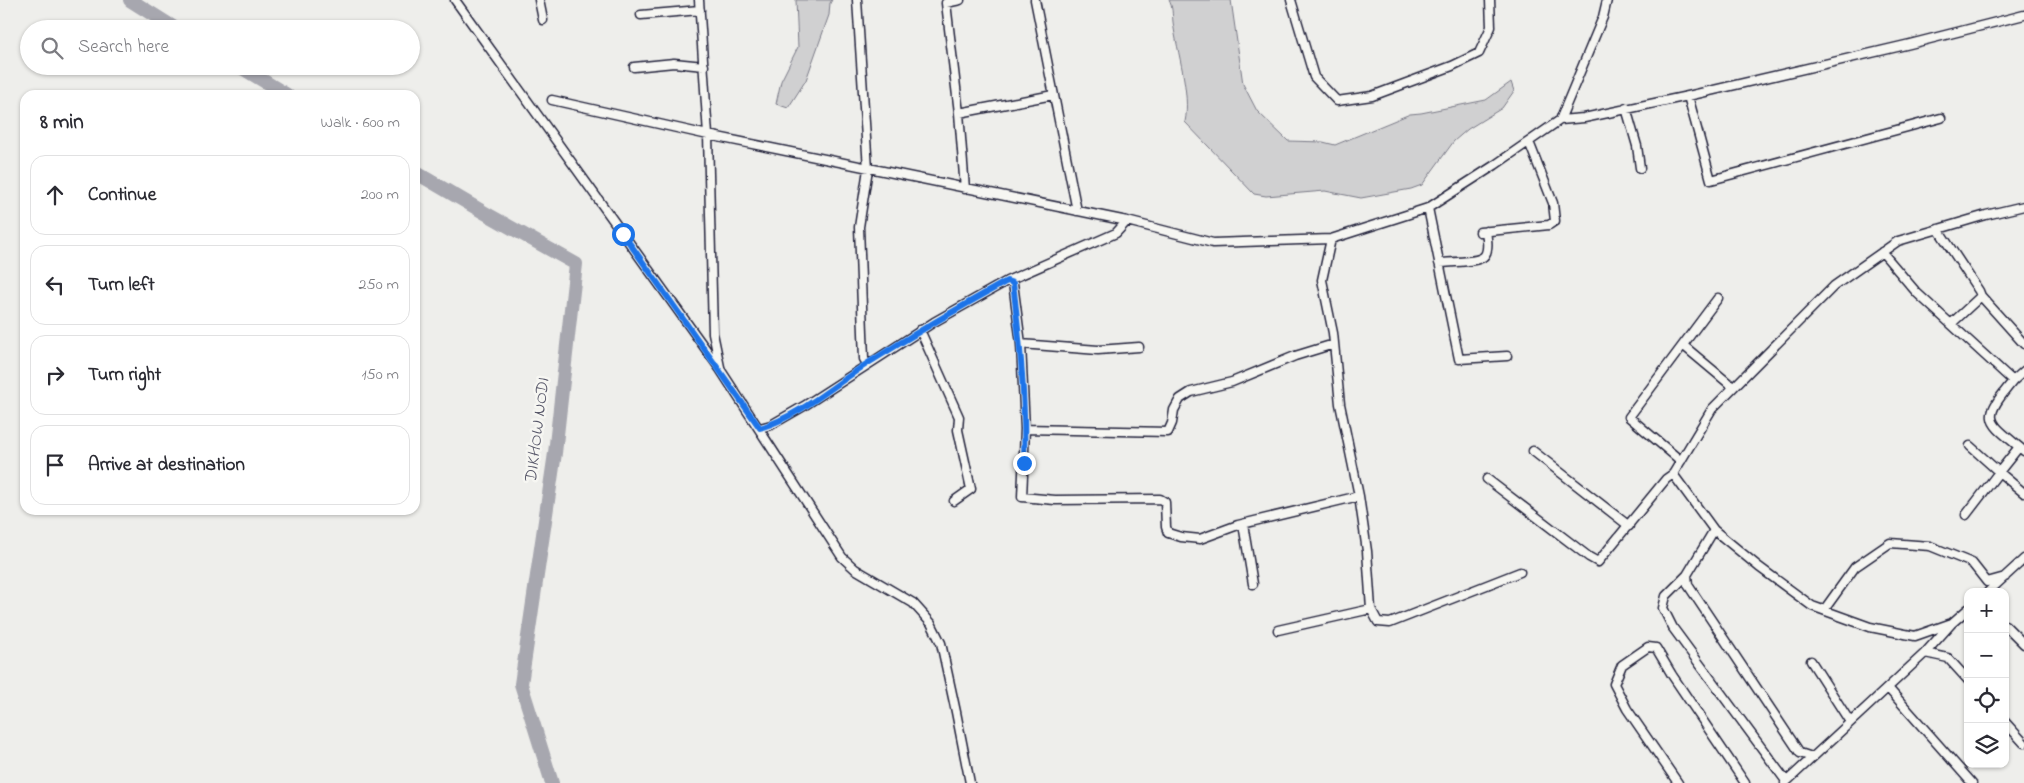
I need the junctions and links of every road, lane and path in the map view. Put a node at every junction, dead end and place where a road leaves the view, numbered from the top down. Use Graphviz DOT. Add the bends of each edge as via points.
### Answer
graph roads {
  1 [pos="455,0"];
  2 [pos="539,0"];
  3 [pos="700,0"];
  4 [pos="857,0"];
  5 [pos="960,0"];
  6 [pos="1034,0"];
  7 [pos="1291,0"];
  8 [pos="1490,0"];
  9 [pos="1607,0"];
  10 [pos="700,10"];
  11 [pos="641,15"];
  12 [pos="2024,15"];
  13 [pos="543,20"];
  14 [pos="704,66"];
  15 [pos="634,67"];
  16 [pos="1053,95"];
  17 [pos="1688,96"];
  18 [pos="552,100"];
  19 [pos="1626,108"];
  20 [pos="959,113"];
  21 [pos="1942,118"];
  22 [pos="1560,120"];
  23 [pos="708,135"];
  24 [pos="1528,142"];
  25 [pos="1640,168"];
  26 [pos="868,169"];
  27 [pos="965,189"];
  28 [pos="2024,206"];
  29 [pos="1428,208"];
  30 [pos="1078,211"];
  31 [pos="1127,222"];
  32 [pos="1938,229"];
  33 [pos="1331,240"];
  34 [pos="1882,252"];
  35 [pos="1439,263"];
  36 [pos="1007,281"];
  37 [pos="1980,296"];
  38 [pos="1718,298"];
  39 [pos="1952,323"];
  40 [pos="920,330"];
  41 [pos="1021,344"];
  42 [pos="1334,344"];
  43 [pos="2024,344"];
  44 [pos="1684,346"];
  45 [pos="1139,347"];
  46 [pos="1507,356"];
  47 [pos="867,364"];
  48 [pos="720,370"];
  49 [pos="2024,371"];
  50 [pos="2013,381"];
  51 [pos="1733,387"];
  52 [pos="760,428"];
  53 [pos="1025,429"];
  54 [pos="1970,446"];
  55 [pos="2022,449"];
  56 [pos="1533,451"];
  57 [pos="1681,461"];
  58 [pos="1999,472"];
  59 [pos="1673,474"];
  60 [pos="1487,479"];
  61 [pos="2024,493"];
  62 [pos="1359,496"];
  63 [pos="954,501"];
  64 [pos="1966,515"];
  65 [pos="1243,524"];
  66 [pos="1629,526"];
  67 [pos="1714,530"];
  68 [pos="2024,559"];
  69 [pos="1520,572"];
  70 [pos="1687,575"];
  71 [pos="2005,577"];
  72 [pos="1253,584"];
  73 [pos="1993,588"];
  74 [pos="1370,609"];
  75 [pos="1824,610"];
  76 [pos="1964,612"];
  77 [pos="1952,623"];
  78 [pos="2009,629"];
  79 [pos="1278,630"];
  80 [pos="2024,644"];
  81 [pos="1925,653"];
  82 [pos="1811,661"];
  83 [pos="1966,678"];
  84 [pos="1888,688"];
  85 [pos="1850,722"];
  86 [pos="2006,723"];
  87 [pos="2024,743"];
  88 [pos="1812,757"];
  89 [pos="1785,782"];
  90 [pos="970,783"];
  91 [pos="1678,783"];
  92 [pos="1745,783"];
  93 [pos="1972,783"];
  1 -- 48 [label="street"];
  2 -- 13 [label="street"];
  3 -- 10 [label="street"];
  4 -- 26 [label="street"];
  5 -- 20 [label="street" via="946,3"];
  6 -- 16 [label="street"];
  7 -- 8 [label="street" via="1314,78 1337,101 1372,96 1479,53 1491,27"];
  9 -- 22 [label="street"];
  10 -- 11 [label="street"];
  10 -- 14 [label="street"];
  12 -- 17 [label="street"];
  14 -- 15 [label="street" via="674,63"];
  14 -- 23 [label="street"];
  16 -- 20 [label="street"];
  16 -- 30 [label="street"];
  17 -- 19 [label="street"];
  17 -- 21 [label="street" via="1711,180"];
  18 -- 23 [label="street"];
  19 -- 22 [label="street"];
  19 -- 25 [label="street"];
  20 -- 27 [label="street"];
  22 -- 24 [label="street"];
  23 -- 26 [label="street"];
  23 -- 48 [label="street" via="714,333"];
  24 -- 29 [label="street"];
  24 -- 35 [label="street" via="1553,203 1554,221 1483,232 1487,249 1479,260"];
  26 -- 27 [label="street"];
  26 -- 47 [label="street" via="859,227 864,359"];
  27 -- 30 [label="street"];
  28 -- 32 [label="street"];
  29 -- 33 [label="street"];
  29 -- 35 [label="street"];
  30 -- 31 [label="street"];
  31 -- 33 [label="street" via="1213,243"];
  31 -- 36 [label="street" via="1116,233"];
  32 -- 34 [label="street" via="1898,241"];
  32 -- 37 [label="street"];
  33 -- 42 [label="street" via="1322,280"];
  34 -- 39 [label="street" via="1917,293"];
  34 -- 51 [label="street" via="1834,286"];
  35 -- 46 [label="street" via="1459,359"];
  36 -- 40 [label="street"];
  36 -- 41 [label="street" via="1013,283"];
  37 -- 39 [label="street"];
  37 -- 43 [label="street"];
  38 -- 44 [label="street"];
  39 -- 50 [label="street"];
  40 -- 47 [label="street"];
  40 -- 63 [label="street" via="959,418 958,430 971,489"];
  41 -- 45 [label="street" via="1098,350"];
  41 -- 53 [label="street"];
  42 -- 53 [label="street" via="1232,382 1191,392 1177,404 1168,432"];
  42 -- 62 [label="street" via="1340,404"];
  44 -- 51 [label="street"];
  44 -- 57 [label="street" via="1629,417"];
  47 -- 52 [label="street" via="804,406"];
  48 -- 52 [label="street"];
  49 -- 50 [label="street"];
  50 -- 55 [label="street" via="1991,412 1994,426"];
  51 -- 57 [label="street" via="1712,409"];
  52 -- 90 [label="street" via="842,557 855,569 913,603 931,623 941,643"];
  53 -- 65 [label="street" via="1022,497 1055,500 1160,499 1165,502 1168,534 1196,539"];
  54 -- 58 [label="street"];
  55 -- 58 [label="street"];
  56 -- 66 [label="street"];
  57 -- 59 [label="street"];
  58 -- 61 [label="street"];
  58 -- 64 [label="street"];
  59 -- 66 [label="street"];
  59 -- 67 [label="street"];
  60 -- 66 [label="street" via="1598,562"];
  62 -- 65 [label="street"];
  62 -- 74 [label="street" via="1367,551"];
  65 -- 72 [label="street"];
  67 -- 70 [label="street"];
  67 -- 75 [label="street" via="1812,606"];
  68 -- 71 [label="street"];
  69 -- 74 [label="street" via="1390,623 1378,622"];
  70 -- 88 [label="street" via="1688,585 1800,753"];
  70 -- 89 [label="street" via="1666,596 1663,608 1673,628"];
  71 -- 73 [label="street"];
  71 -- 75 [label="street" via="1987,582 1972,563 1930,546 1890,543 1854,567"];
  74 -- 79 [label="street"];
  75 -- 77 [label="street" via="1870,627 1915,636"];
  76 -- 77 [label="street"];
  77 -- 81 [label="street"];
  78 -- 80 [label="street"];
  81 -- 83 [label="street" via="1948,658"];
  81 -- 84 [label="street"];
  82 -- 85 [label="street"];
  84 -- 85 [label="street"];
  84 -- 93 [label="street"];
  85 -- 88 [label="street"];
  86 -- 87 [label="street"];
  88 -- 89 [label="street"];
  91 -- 92 [label="street" via="1627,709 1614,684 1622,665 1648,647 1656,648"];
}
